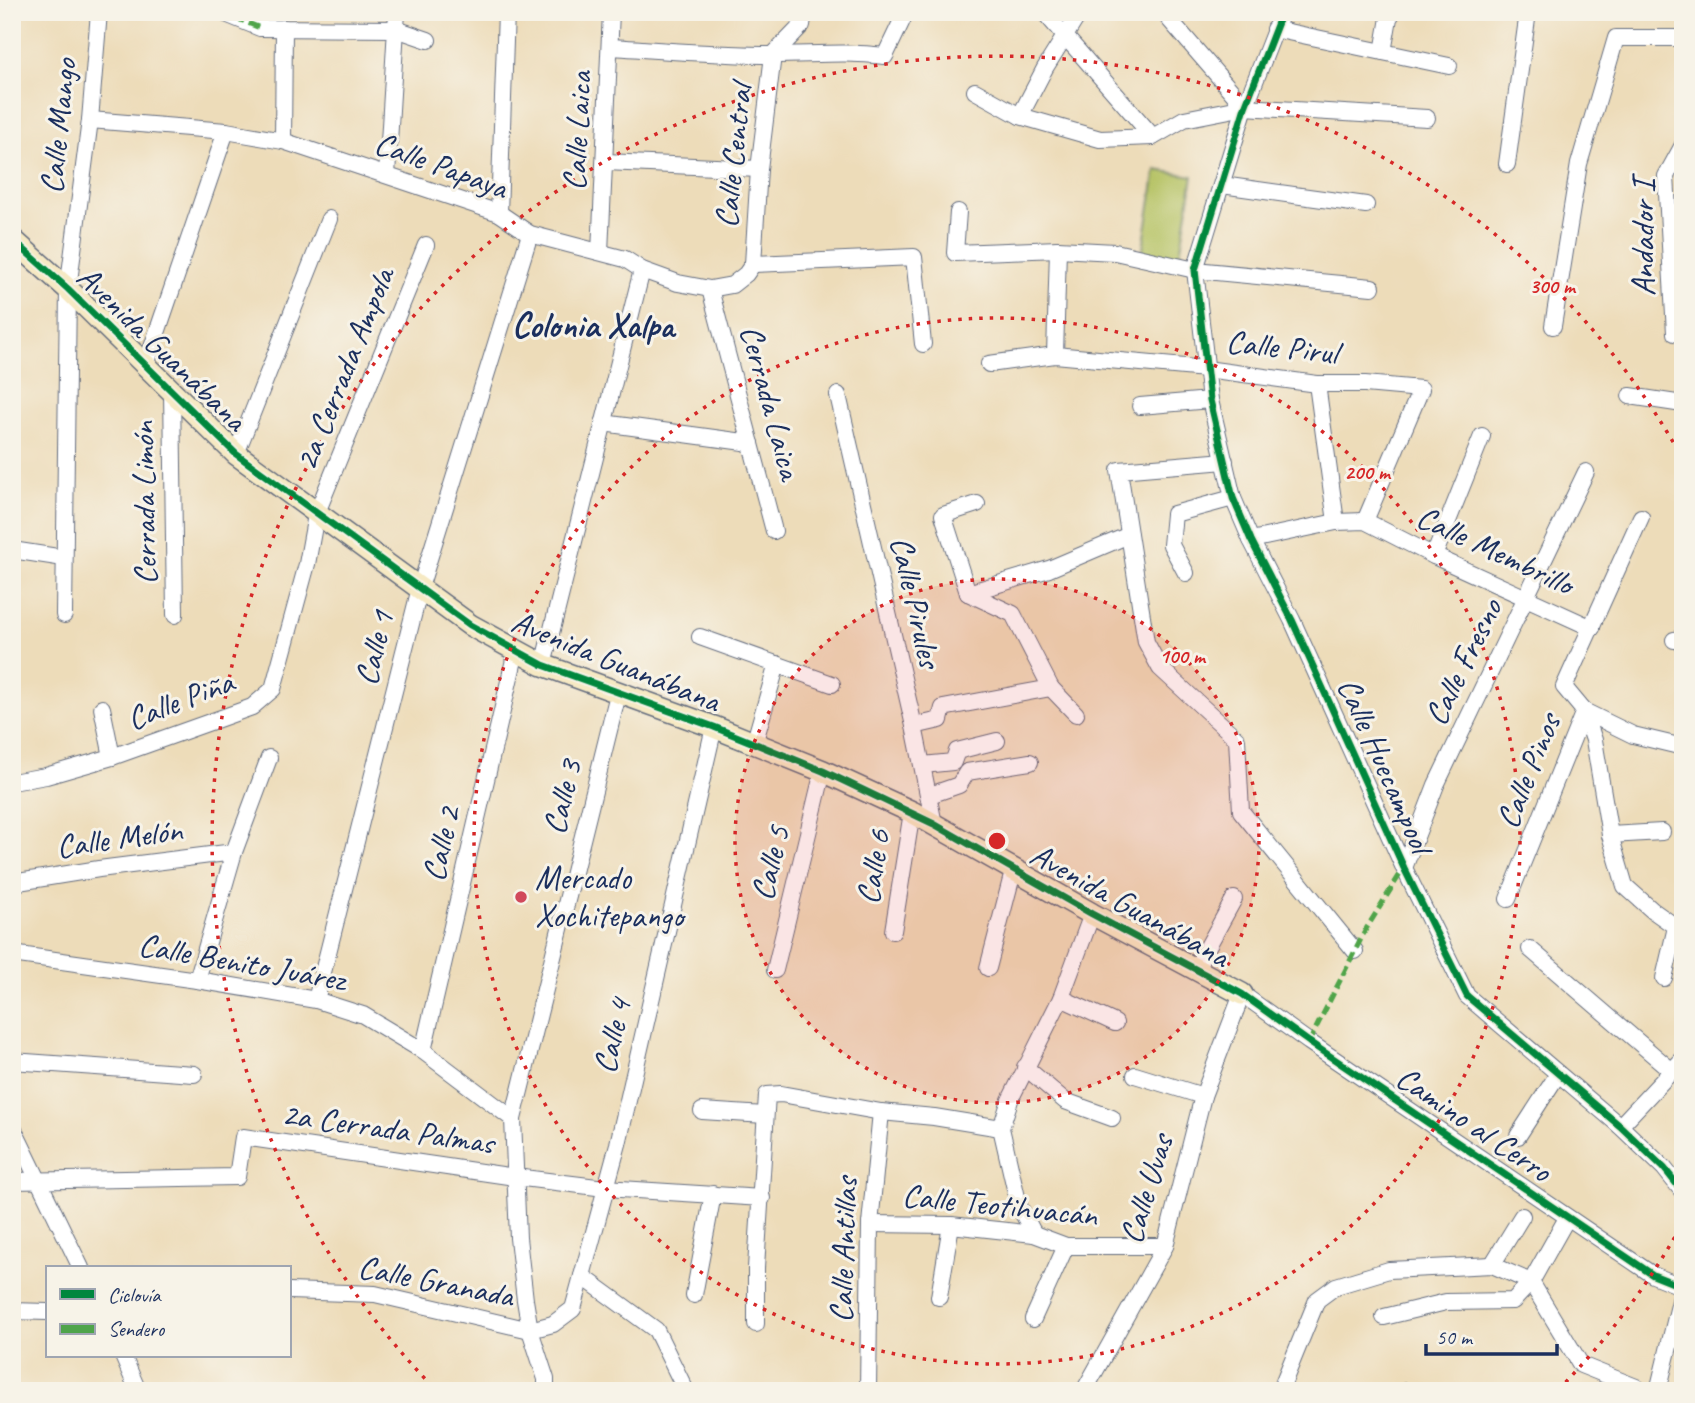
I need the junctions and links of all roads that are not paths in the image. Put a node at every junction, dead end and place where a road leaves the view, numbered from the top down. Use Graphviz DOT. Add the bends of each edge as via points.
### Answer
graph roads {
  1 [pos="99,12"];
  2 [pos="221,12"];
  3 [pos="506,12"];
  4 [pos="611,12"];
  5 [pos="804,12"];
  6 [pos="906,12"];
  7 [pos="1044,12"];
  8 [pos="1080,12"];
  9 [pos="1163,12"];
  10 [pos="1282,12"];
  11 [pos="1393,12"];
  12 [pos="1528,12"];
  13 [pos="396,20"];
  14 [pos="284,28"];
  15 [pos="1275,29"];
  16 [pos="1065,36"];
  17 [pos="1683,38"];
  18 [pos="428,40"];
  19 [pos="610,47"];
  20 [pos="1383,52"];
  21 [pos="773,55"];
  22 [pos="1449,66"];
  23 [pos="975,91"];
  24 [pos="1245,107"];
  25 [pos="1020,116"];
  26 [pos="1427,118"];
  27 [pos="90,120"];
  28 [pos="226,131"];
  29 [pos="1153,137"];
  30 [pos="283,141"];
  31 [pos="1683,145"];
  32 [pos="606,162"];
  33 [pos="1507,164"];
  34 [pos="759,169"];
  35 [pos="387,175"];
  36 [pos="1222,185"];
  37 [pos="1366,205"];
  38 [pos="958,212"];
  39 [pos="499,213"];
  40 [pos="329,219"];
  41 [pos="530,234"];
  42 [pos="12,239"];
  43 [pos="426,245"];
  44 [pos="1058,249"];
  45 [pos="600,253"];
  46 [pos="753,264"];
  47 [pos="642,270"];
  48 [pos="1195,270"];
  49 [pos="1371,287"];
  50 [pos="68,289"];
  51 [pos="710,289"];
  52 [pos="1553,326"];
  53 [pos="1679,335"];
  54 [pos="923,344"];
  55 [pos="1055,355"];
  56 [pos="989,364"];
  57 [pos="146,365"];
  58 [pos="1206,369"];
  59 [pos="1317,384"];
  60 [pos="172,390"];
  61 [pos="838,395"];
  62 [pos="1630,396"];
  63 [pos="1210,401"];
  64 [pos="1683,404"];
  65 [pos="1140,406"];
  66 [pos="603,423"];
  67 [pos="1482,436"];
  68 [pos="751,443"];
  69 [pos="236,454"];
  70 [pos="1225,461"];
  71 [pos="1586,472"];
  72 [pos="1233,498"];
  73 [pos="977,505"];
  74 [pos="316,515"];
  75 [pos="1641,517"];
  76 [pos="1365,521"];
  77 [pos="1336,522"];
  78 [pos="774,531"];
  79 [pos="1129,534"];
  80 [pos="1251,540"];
  81 [pos="12,551"];
  82 [pos="1434,556"];
  83 [pos="64,558"];
  84 [pos="1186,573"];
  85 [pos="420,588"];
  86 [pos="968,593"];
  87 [pos="1527,597"];
  88 [pos="64,615"];
  89 [pos="175,615"];
  90 [pos="1592,628"];
  91 [pos="699,637"];
  92 [pos="516,652"];
  93 [pos="777,664"];
  94 [pos="543,665"];
  95 [pos="832,684"];
  96 [pos="1051,688"];
  97 [pos="618,694"];
  98 [pos="102,708"];
  99 [pos="1584,712"];
  100 [pos="1076,713"];
  101 [pos="914,726"];
  102 [pos="714,727"];
  103 [pos="997,741"];
  104 [pos="754,744"];
  105 [pos="1683,747"];
  106 [pos="112,757"];
  107 [pos="269,758"];
  108 [pos="1030,762"];
  109 [pos="923,765"];
  110 [pos="824,771"];
  111 [pos="12,782"];
  112 [pos="930,795"];
  113 [pos="912,812"];
  114 [pos="934,824"];
  115 [pos="1662,832"];
  116 [pos="1610,835"];
  117 [pos="234,852"];
  118 [pos="1014,869"];
  119 [pos="1404,869"];
  120 [pos="12,883"];
  121 [pos="1508,899"];
  122 [pos="1234,900"];
  123 [pos="1092,914"];
  124 [pos="1680,928"];
  125 [pos="893,931"];
  126 [pos="1530,949"];
  127 [pos="1355,951"];
  128 [pos="12,954"];
  129 [pos="988,968"];
  130 [pos="1196,968"];
  131 [pos="775,970"];
  132 [pos="1664,978"];
  133 [pos="197,980"];
  134 [pos="1242,994"];
  135 [pos="1061,998"];
  136 [pos="316,1000"];
  137 [pos="1115,1023"];
  138 [pos="423,1051"];
  139 [pos="12,1061"];
  140 [pos="1677,1065"];
  141 [pos="1025,1067"];
  142 [pos="194,1074"];
  143 [pos="1558,1074"];
  144 [pos="1135,1075"];
  145 [pos="1203,1096"];
  146 [pos="702,1111"];
  147 [pos="881,1112"];
  148 [pos="765,1115"];
  149 [pos="1112,1118"];
  150 [pos="513,1119"];
  151 [pos="12,1126"];
  152 [pos="1620,1126"];
  153 [pos="1000,1128"];
  154 [pos="1518,1136"];
  155 [pos="515,1177"];
  156 [pos="40,1179"];
  157 [pos="12,1181"];
  158 [pos="606,1188"];
  159 [pos="1683,1192"];
  160 [pos="713,1194"];
  161 [pos="762,1198"];
  162 [pos="1522,1216"];
  163 [pos="1567,1218"];
  164 [pos="870,1224"];
  165 [pos="951,1225"];
  166 [pos="1034,1234"];
  167 [pos="1066,1245"];
  168 [pos="1166,1247"];
  169 [pos="1492,1265"];
  170 [pos="80,1266"];
  171 [pos="582,1276"];
  172 [pos="1531,1282"];
  173 [pos="1683,1288"];
  174 [pos="290,1290"];
  175 [pos="694,1295"];
  176 [pos="939,1297"];
  177 [pos="12,1311"];
  178 [pos="46,1312"];
  179 [pos="1384,1317"];
  180 [pos="1032,1319"];
  181 [pos="756,1324"];
  182 [pos="530,1330"];
  183 [pos="123,1358"];
  184 [pos="549,1387"];
  185 [pos="138,1391"];
  186 [pos="686,1391"];
  187 [pos="868,1391"];
  188 [pos="1084,1391"];
  189 [pos="1280,1391"];
  190 [pos="1406,1391"];
  191 [pos="1413,1391"];
  192 [pos="1640,1391"];
  193 [pos="1658,1391"];
  1 -- 27 [label="street, Calle Mango"];
  2 -- 14 [label="street" via="260,28"];
  3 -- 39 [label="street"];
  4 -- 19 [label="street, Calle Laica"];
  5 -- 21 [label="street" via="802,25"];
  6 -- 21 [label="street" via="885,56 848,52"];
  7 -- 16 [label="street"];
  8 -- 16 [label="street"];
  9 -- 24 [label="street"];
  10 -- 15 [label="street"];
  11 -- 20 [label="street"];
  12 -- 33 [label="street"];
  13 -- 14 [label="street"];
  13 -- 18 [label="street"];
  13 -- 35 [label="street"];
  14 -- 30 [label="street"];
  15 -- 20 [label="street"];
  15 -- 24 [label="street"];
  16 -- 25 [label="street"];
  16 -- 29 [label="street"];
  17 -- 52 [label="street" via="1616,38 1579,164"];
  19 -- 21 [label="street"];
  19 -- 32 [label="street, Calle Laica"];
  20 -- 22 [label="street"];
  21 -- 34 [label="street, Calle Central"];
  23 -- 25 [label="street"];
  24 -- 26 [label="street"];
  24 -- 29 [label="street" via="1184,119"];
  24 -- 36 [label="street"];
  25 -- 29 [label="street" via="1100,139"];
  27 -- 28 [label="street, Calle Papaya"];
  27 -- 50 [label="street, Calle Mango"];
  28 -- 30 [label="street, Calle Papaya"];
  28 -- 57 [label="street"];
  30 -- 35 [label="street, Calle Papaya"];
  31 -- 53 [label="street, Andador I" via="1666,176"];
  32 -- 34 [label="street"];
  32 -- 45 [label="street, Calle Laica"];
  34 -- 46 [label="street, Calle Central"];
  35 -- 39 [label="street, Calle Papaya"];
  36 -- 37 [label="street"];
  36 -- 48 [label="street"];
  38 -- 44 [label="street" via="955,253"];
  39 -- 41 [label="street, Calle Papaya"];
  40 -- 69 [label="street"];
  41 -- 45 [label="street, Calle Papaya"];
  41 -- 85 [label="street, Calle 1"];
  42 -- 50 [label="street, Avenida Guanábana"];
  43 -- 74 [label="street, 2a Cerrada Ampola"];
  44 -- 48 [label="street" via="1115,252"];
  44 -- 55 [label="street"];
  45 -- 47 [label="street, Calle Papaya" via="625,259"];
  46 -- 51 [label="street" via="732,285"];
  46 -- 54 [label="street" via="914,257"];
  47 -- 51 [label="street, Calle Papaya"];
  47 -- 66 [label="street"];
  48 -- 49 [label="street"];
  48 -- 58 [label="street, Calle Huecampool"];
  50 -- 57 [label="street, Avenida Guanábana"];
  50 -- 83 [label="street, Calle Mango"];
  51 -- 68 [label="street, Cerrada Laica"];
  55 -- 56 [label="street, Calle Pirul"];
  55 -- 58 [label="street, Calle Pirul"];
  57 -- 60 [label="street, Avenida Guanábana"];
  58 -- 59 [label="street, Calle Pirul"];
  58 -- 63 [label="street, Calle Huecampool"];
  59 -- 76 [label="street, Calle Pirul" via="1421,389"];
  59 -- 77 [label="street"];
  60 -- 69 [label="street, Avenida Guanábana"];
  60 -- 89 [label="street, Cerrada Limón"];
  61 -- 101 [label="street, Calle Pirules"];
  62 -- 64 [label="street"];
  63 -- 65 [label="street"];
  63 -- 70 [label="street, Calle Huecampool"];
  66 -- 68 [label="street"];
  66 -- 94 [label="street"];
  67 -- 82 [label="street"];
  68 -- 78 [label="street, Cerrada Laica"];
  69 -- 74 [label="street, Avenida Guanábana"];
  70 -- 72 [label="street, Calle Huecampool"];
  70 -- 79 [label="street" via="1119,470"];
  71 -- 87 [label="street, Calle Fresno"];
  72 -- 80 [label="street, Calle Huecampool"];
  72 -- 84 [label="street" via="1174,513 1171,545"];
  73 -- 86 [label="street" via="943,515"];
  74 -- 85 [label="street, Avenida Guanábana"];
  74 -- 106 [label="street, Calle Piña" via="274,689 252,707"];
  75 -- 90 [label="street, Calle Pinos"];
  76 -- 77 [label="street, Calle Membrillo"];
  76 -- 82 [label="street, Calle Membrillo"];
  77 -- 80 [label="street, Calle Membrillo"];
  79 -- 86 [label="street" via="1049,569"];
  79 -- 127 [label="street" via="1146,642 1160,668 1237,739 1241,811"];
  80 -- 119 [label="street, Calle Huecampool"];
  81 -- 83 [label="street"];
  82 -- 87 [label="street, Calle Membrillo"];
  83 -- 88 [label="street, Calle Mango"];
  85 -- 92 [label="street, Avenida Guanábana"];
  85 -- 136 [label="street, Calle 1"];
  86 -- 96 [label="street" via="1013,614"];
  87 -- 90 [label="street, Calle Membrillo"];
  87 -- 119 [label="street, Calle Fresno" via="1436,785"];
  90 -- 99 [label="street, Calle Pinos" via="1564,687"];
  91 -- 93 [label="street"];
  92 -- 94 [label="street, Avenida Guanábana"];
  92 -- 138 [label="street, Calle 2"];
  93 -- 95 [label="street"];
  93 -- 104 [label="street"];
  94 -- 97 [label="street, Avenida Guanábana"];
  96 -- 100 [label="street"];
  96 -- 101 [label="street" via="943,708 940,720"];
  97 -- 102 [label="street, Avenida Guanábana"];
  97 -- 150 [label="street, Calle 3"];
  98 -- 106 [label="street"];
  99 -- 105 [label="street" via="1633,735"];
  99 -- 116 [label="street" via="1594,740"];
  99 -- 121 [label="street, Calle Pinos"];
  101 -- 109 [label="street, Calle Pirules"];
  102 -- 104 [label="street, Avenida Guanábana"];
  102 -- 158 [label="street, Calle 4"];
  103 -- 109 [label="street" via="957,751 953,762"];
  104 -- 110 [label="street, Avenida Guanábana"];
  106 -- 111 [label="street, Calle Piña"];
  107 -- 117 [label="street"];
  108 -- 112 [label="street" via="967,772 959,785"];
  109 -- 112 [label="street, Calle Pirules"];
  110 -- 113 [label="street, Avenida Guanábana"];
  110 -- 131 [label="street, Calle 5"];
  112 -- 114 [label="street, Calle Pirules"];
  113 -- 114 [label="street, Avenida Guanábana"];
  113 -- 125 [label="street, Calle 6"];
  114 -- 118 [label="street, Avenida Guanábana"];
  115 -- 116 [label="street"];
  116 -- 124 [label="street" via="1625,886"];
  117 -- 120 [label="street, Calle Melón"];
  117 -- 133 [label="street"];
  118 -- 123 [label="street, Avenida Guanábana"];
  118 -- 129 [label="street"];
  119 -- 143 [label="street, Calle Huecampool" via="1467,996"];
  122 -- 130 [label="street"];
  123 -- 130 [label="street, Avenida Guanábana"];
  123 -- 135 [label="street"];
  124 -- 132 [label="street"];
  126 -- 140 [label="street"];
  128 -- 133 [label="street, Calle Benito Juárez"];
  130 -- 134 [label="street, Avenida Guanábana"];
  133 -- 136 [label="street, Calle Benito Juárez"];
  134 -- 145 [label="street, Calle Uvas"];
  134 -- 163 [label="street, Camino al Cerro"];
  135 -- 137 [label="street"];
  135 -- 141 [label="street"];
  136 -- 138 [label="street, Calle Benito Juárez" via="363,1015"];
  138 -- 150 [label="street, Calle Benito Juárez"];
  139 -- 142 [label="street"];
  140 -- 152 [label="street"];
  141 -- 149 [label="street" via="1065,1101"];
  141 -- 153 [label="street"];
  143 -- 152 [label="street, Calle Huecampool"];
  143 -- 154 [label="street"];
  144 -- 145 [label="street"];
  145 -- 168 [label="street, Calle Uvas"];
  146 -- 148 [label="street"];
  147 -- 148 [label="street" via="780,1094 767,1096"];
  147 -- 153 [label="street"];
  147 -- 164 [label="street, Calle Antillas"];
  148 -- 161 [label="street"];
  150 -- 155 [label="street, Calle 3"];
  151 -- 156 [label="street"];
  152 -- 159 [label="street, Calle Huecampool"];
  153 -- 166 [label="street" via="1019,1206"];
  155 -- 156 [label="street, 2a Cerrada Palmas" via="243,1137 237,1177"];
  155 -- 158 [label="street, 2a Cerrada Palmas"];
  155 -- 182 [label="street, Calle 3"];
  156 -- 157 [label="street"];
  156 -- 170 [label="street"];
  158 -- 160 [label="street, 2a Cerrada Palmas"];
  158 -- 171 [label="street, Calle 4"];
  160 -- 161 [label="street, 2a Cerrada Palmas"];
  160 -- 175 [label="street"];
  161 -- 181 [label="street"];
  162 -- 169 [label="street"];
  163 -- 172 [label="street"];
  163 -- 173 [label="street, Camino al Cerro" via="1653,1275"];
  164 -- 165 [label="street, Calle Teotihuacán"];
  164 -- 187 [label="street, Calle Antillas"];
  165 -- 166 [label="street, Calle Teotihuacán"];
  165 -- 176 [label="street"];
  166 -- 167 [label="street, Calle Teotihuacán"];
  167 -- 168 [label="street, Calle Teotihuacán"];
  167 -- 180 [label="street"];
  168 -- 188 [label="street, Calle Uvas"];
  169 -- 172 [label="street"];
  169 -- 189 [label="street" via="1389,1270 1336,1286 1317,1300"];
  171 -- 182 [label="street, Calle 4" via="573,1309 553,1324"];
  171 -- 186 [label="street" via="656,1330"];
  172 -- 179 [label="street" via="1513,1301 1446,1302"];
  172 -- 192 [label="street" via="1581,1365"];
  173 -- 193 [label="street"];
  174 -- 182 [label="street, Calle Granada" via="375,1294"];
  177 -- 178 [label="street"];
  182 -- 184 [label="street, Calle 3"];
  183 -- 185 [label="street"];
  190 -- 191 [label="street"];
}
